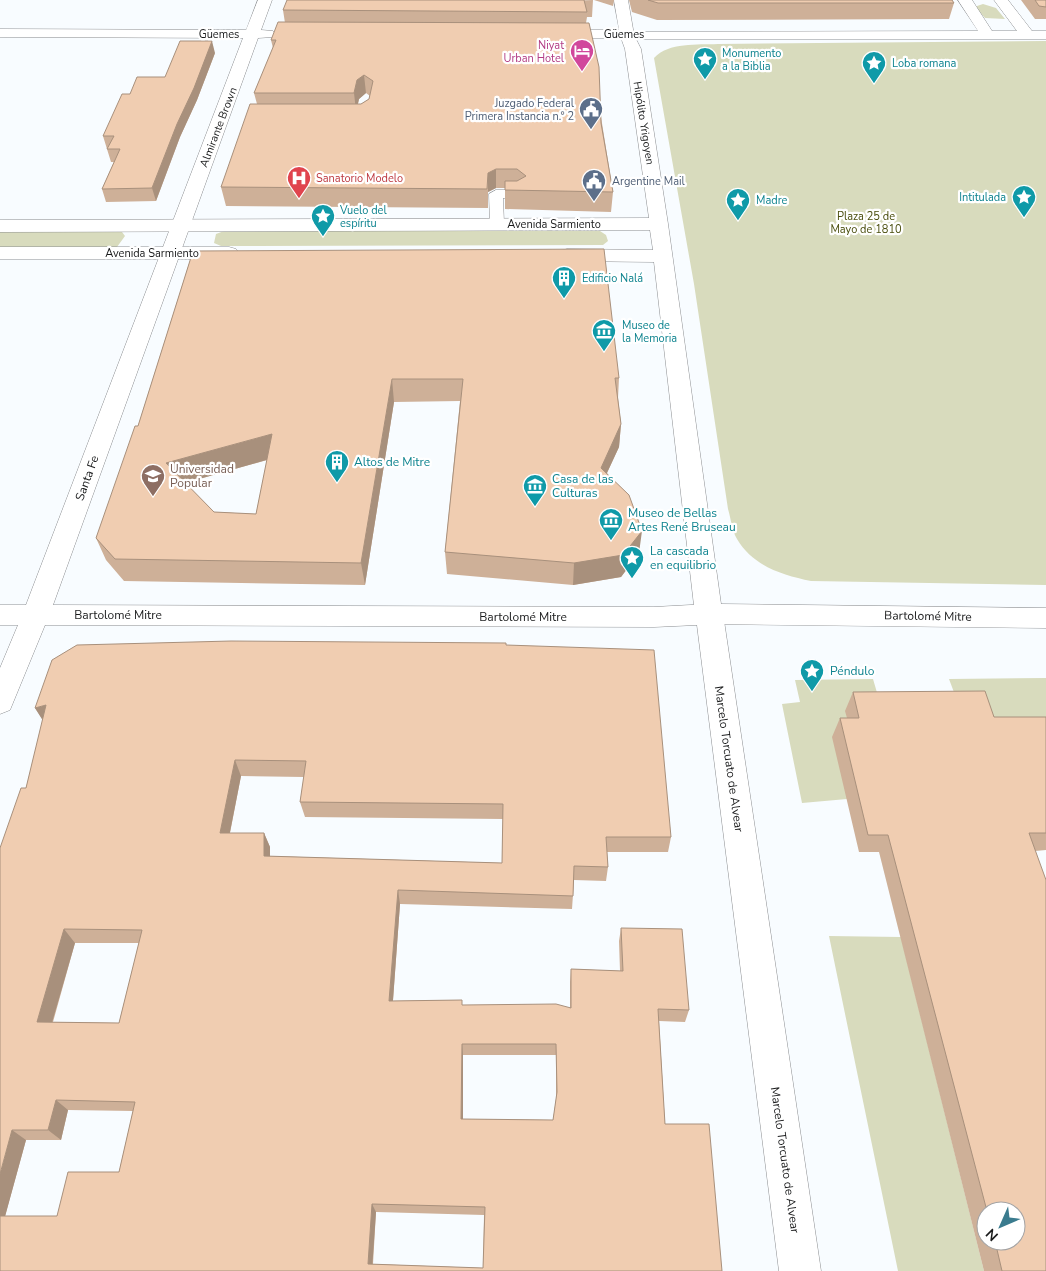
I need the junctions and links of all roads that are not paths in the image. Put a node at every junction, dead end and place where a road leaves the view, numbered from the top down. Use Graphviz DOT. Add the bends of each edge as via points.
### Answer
graph roads {
  1 [pos="265,0"];
  2 [pos="621,0"];
  3 [pos="965,0"];
  4 [pos="1001,0"];
  5 [pos="0,33"];
  6 [pos="253,34"];
  7 [pos="286,34"];
  8 [pos="541,34"];
  9 [pos="1028,34"];
  10 [pos="1046,34"];
  11 [pos="627,35"];
  12 [pos="988,35"];
  13 [pos="517,194"];
  14 [pos="497,224"];
  15 [pos="659,224"];
  16 [pos="180,225"];
  17 [pos="0,226"];
  18 [pos="662,252"];
  19 [pos="0,253"];
  20 [pos="169,253"];
  21 [pos="251,253"];
  22 [pos="549,255"];
  23 [pos="0,614"];
  24 [pos="36,614"];
  25 [pos="709,614"];
  26 [pos="1046,618"];
  27 [pos="0,702"];
  28 [pos="800,1271"];
  1 -- 6 [label="main road, Almirante Brown"];
  2 -- 11 [label="main road, Hipólito Yrigoyen"];
  3 -- 12 [label="main road"];
  4 -- 9 [label="main road"];
  5 -- 6 [label="main road, Güemes"];
  6 -- 7 [label="main road, Güemes"];
  6 -- 16 [label="main road, Almirante Brown"];
  8 -- 11 [label="main road, Güemes"];
  9 -- 10 [label="main road, Güemes"];
  9 -- 12 [label="main road, Güemes"];
  11 -- 12 [label="main road, Güemes"];
  11 -- 15 [label="main road, Hipólito Yrigoyen" via="633,49"];
  13 -- 14 [label="lane" via="496,194"];
  14 -- 15 [label="main road, Avenida Sarmiento"];
  14 -- 16 [label="main road, Avenida Sarmiento"];
  15 -- 18 [label="main road, Hipólito Yrigoyen"];
  16 -- 17 [label="main road, Avenida Sarmiento"];
  16 -- 20 [label="main road, Almirante Brown"];
  18 -- 22 [label="main road"];
  18 -- 25 [label="main road, Marcelo Torcuato de Alvear"];
  19 -- 20 [label="main road, Avenida Sarmiento"];
  20 -- 21 [label="main road, Avenida Sarmiento"];
  20 -- 24 [label="main road, Santa Fe"];
  23 -- 24 [label="main road, Bartolomé Mitre"];
  24 -- 25 [label="main road, Bartolomé Mitre" via="654,617"];
  24 -- 27 [label="main road, Santa Fe"];
  25 -- 26 [label="main road, Bartolomé Mitre"];
  25 -- 28 [label="main road, Marcelo Torcuato de Alvear"];
}
